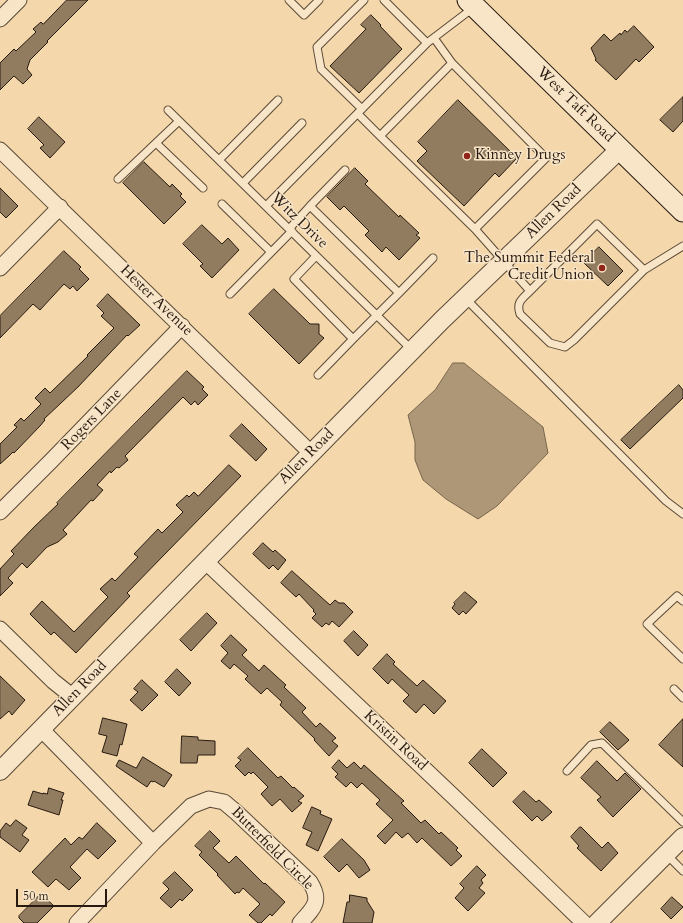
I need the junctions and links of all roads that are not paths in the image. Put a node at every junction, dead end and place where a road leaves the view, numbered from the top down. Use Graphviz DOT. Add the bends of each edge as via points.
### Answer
graph roads {
  1 [pos="19,0"];
  2 [pos="289,0"];
  3 [pos="319,0"];
  4 [pos="364,0"];
  5 [pos="384,0"];
  6 [pos="471,3"];
  7 [pos="0,19"];
  8 [pos="434,38"];
  9 [pos="427,43"];
  10 [pos="452,63"];
  11 [pos="278,100"];
  12 [pos="168,110"];
  13 [pos="360,112"];
  14 [pos="179,121"];
  15 [pos="302,123"];
  16 [pos="380,136"];
  17 [pos="156,142"];
  18 [pos="620,149"];
  19 [pos="0,150"];
  20 [pos="219,160"];
  21 [pos="345,170"];
  22 [pos="118,179"];
  23 [pos="242,183"];
  24 [pos="203,188"];
  25 [pos="222,204"];
  26 [pos="266,206"];
  27 [pos="310,206"];
  28 [pos="60,207"];
  29 [pos="683,210"];
  30 [pos="475,229"];
  31 [pos="290,230"];
  32 [pos="683,246"];
  33 [pos="271,252"];
  34 [pos="316,256"];
  35 [pos="433,258"];
  36 [pos="503,261"];
  37 [pos="0,268"];
  38 [pos="644,270"];
  39 [pos="530,290"];
  40 [pos="399,293"];
  41 [pos="230,294"];
  42 [pos="465,298"];
  43 [pos="377,316"];
  44 [pos="182,326"];
  45 [pos="353,339"];
  46 [pos="413,350"];
  47 [pos="318,375"];
  48 [pos="311,453"];
  49 [pos="0,512"];
  50 [pos="683,514"];
  51 [pos="205,561"];
  52 [pos="683,601"];
  53 [pos="0,628"];
  54 [pos="683,659"];
  55 [pos="674,689"];
  56 [pos="73,697"];
  57 [pos="683,698"];
  58 [pos="41,729"];
  59 [pos="0,771"];
  60 [pos="567,771"];
  61 [pos="683,822"];
  62 [pos="683,837"];
  63 [pos="153,843"];
  64 [pos="666,854"];
  65 [pos="683,871"];
  66 [pos="77,923"];
  67 [pos="300,923"];
  68 [pos="584,923"];
  69 [pos="597,923"];
  1 -- 7 [label="street"];
  2 -- 3 [label="lane" via="304,15"];
  4 -- 13 [label="lane" via="317,47 321,69"];
  5 -- 9 [label="lane"];
  6 -- 8 [label="lane"];
  6 -- 18 [label="main road, West Taft Road"];
  8 -- 9 [label="lane"];
  8 -- 10 [label="lane"];
  9 -- 13 [label="lane"];
  10 -- 16 [label="lane"];
  10 -- 30 [label="lane" via="546,158"];
  11 -- 20 [label="lane"];
  12 -- 14 [label="lane, Witz Drive"];
  13 -- 16 [label="lane"];
  13 -- 26 [label="lane"];
  14 -- 17 [label="lane"];
  14 -- 20 [label="lane, Witz Drive"];
  15 -- 23 [label="lane"];
  16 -- 30 [label="lane"];
  17 -- 22 [label="lane"];
  17 -- 24 [label="lane"];
  18 -- 29 [label="main road, West Taft Road"];
  18 -- 36 [label="street, Allen Road"];
  19 -- 28 [label="street, Hester Avenue"];
  20 -- 23 [label="lane, Witz Drive"];
  21 -- 27 [label="lane"];
  23 -- 26 [label="lane, Witz Drive"];
  25 -- 33 [label="lane"];
  26 -- 31 [label="lane, Witz Drive"];
  27 -- 31 [label="lane"];
  27 -- 40 [label="lane"];
  28 -- 37 [label="street"];
  28 -- 44 [label="street, Hester Avenue"];
  30 -- 36 [label="lane"];
  31 -- 33 [label="lane"];
  31 -- 34 [label="lane, Witz Drive"];
  32 -- 38 [label="lane"];
  33 -- 41 [label="lane"];
  34 -- 43 [label="lane, Witz Drive"];
  34 -- 45 [label="lane" via="294,279"];
  35 -- 40 [label="lane"];
  36 -- 39 [label="lane"];
  36 -- 42 [label="street, Allen Road"];
  38 -- 39 [label="lane" via="597,224"];
  38 -- 39 [label="lane" via="565,346 550,343 520,314 520,301"];
  40 -- 43 [label="lane"];
  42 -- 46 [label="street, Allen Road"];
  42 -- 50 [label="lane" via="666,501"];
  43 -- 45 [label="lane"];
  43 -- 46 [label="lane, Witz Drive"];
  44 -- 48 [label="street, Hester Avenue"];
  44 -- 49 [label="street, Rogers Lane"];
  45 -- 47 [label="lane"];
  46 -- 48 [label="street, Allen Road"];
  48 -- 51 [label="street, Allen Road"];
  51 -- 56 [label="street, Allen Road"];
  51 -- 68 [label="street, Kristin Road"];
  52 -- 54 [label="lane" via="677,596 648,624"];
  53 -- 56 [label="street" via="53,681"];
  55 -- 57 [label="lane"];
  56 -- 58 [label="street, Allen Road"];
  58 -- 59 [label="street, Allen Road"];
  58 -- 63 [label="street"];
  60 -- 61 [label="lane" via="591,745 602,743"];
  62 -- 64 [label="street"];
  63 -- 66 [label="street"];
  63 -- 67 [label="street, Butterfield Circle" via="191,806 209,799 224,802 310,882 316,892 316,900 310,913"];
  64 -- 65 [label="lane"];
  64 -- 69 [label="street"];
}
